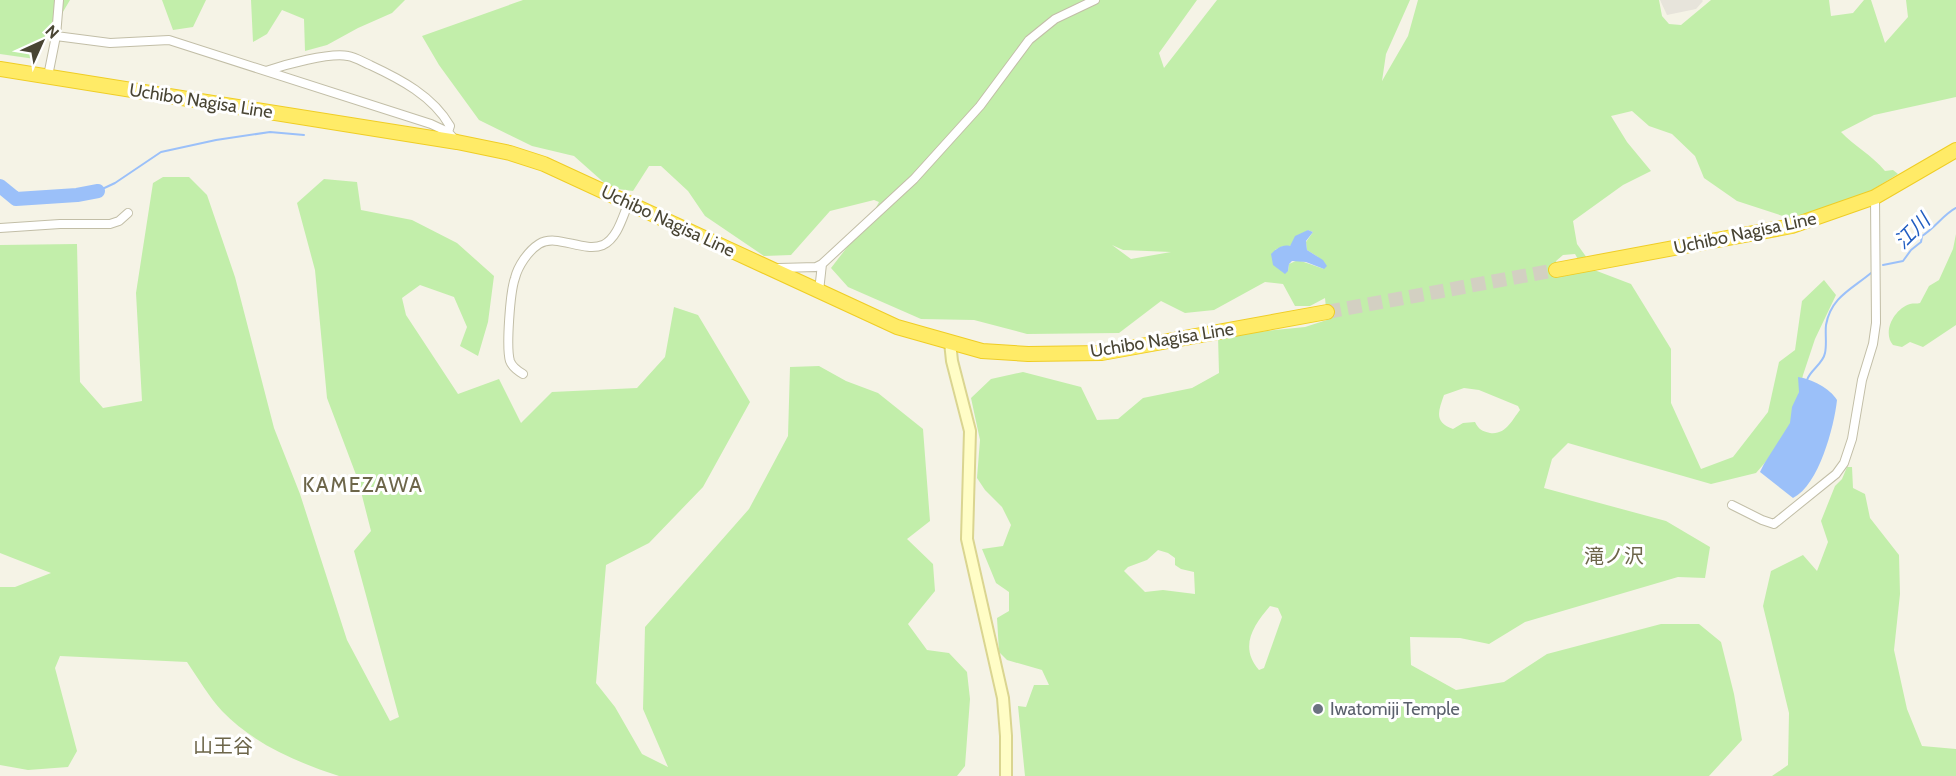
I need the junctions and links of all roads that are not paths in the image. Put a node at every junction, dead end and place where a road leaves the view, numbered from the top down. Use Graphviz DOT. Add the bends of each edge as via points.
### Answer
graph roads {
  1 [pos="60,0"];
  2 [pos="1095,0"];
  3 [pos="56,36"];
  4 [pos="0,69"];
  5 [pos="266,71"];
  6 [pos="48,76"];
  7 [pos="453,137"];
  8 [pos="1956,150"];
  9 [pos="1875,197"];
  10 [pos="629,201"];
  11 [pos="128,213"];
  12 [pos="0,228"];
  13 [pos="822,264"];
  14 [pos="770,268"];
  15 [pos="1556,270"];
  16 [pos="819,291"];
  17 [pos="1327,312"];
  18 [pos="950,342"];
  19 [pos="523,374"];
  20 [pos="1732,505"];
  21 [pos="1006,776"];
  1 -- 3 [label="street"];
  2 -- 13 [label="street" via="1055,19 1029,40 980,106 914,179"];
  3 -- 5 [label="street" via="110,43 168,40"];
  3 -- 6 [label="street"];
  4 -- 6 [label="highway, Uchibo Nagisa Line"];
  5 -- 7 [label="street" via="431,124"];
  5 -- 7 [label="street" via="349,56 404,81 445,116"];
  6 -- 7 [label="highway, Uchibo Nagisa Line"];
  7 -- 10 [label="highway, Uchibo Nagisa Line" via="544,164"];
  8 -- 9 [label="highway, Uchibo Nagisa Line"];
  9 -- 15 [label="highway, Uchibo Nagisa Line" via="1792,226"];
  9 -- 20 [label="street" via="1876,323 1844,463 1836,474 1774,524"];
  10 -- 14 [label="highway, Uchibo Nagisa Line"];
  10 -- 19 [label="street" via="616,232 603,245 547,241 538,244 521,264 514,278 508,340 510,362"];
  11 -- 12 [label="street" via="110,224"];
  13 -- 14 [label="street"];
  13 -- 16 [label="street"];
  14 -- 16 [label="highway, Uchibo Nagisa Line"];
  16 -- 18 [label="highway, Uchibo Nagisa Line" via="897,327"];
  17 -- 18 [label="highway, Uchibo Nagisa Line" via="1102,353 982,351"];
  18 -- 21 [label="street" via="970,431 967,539 1003,698"];
}
